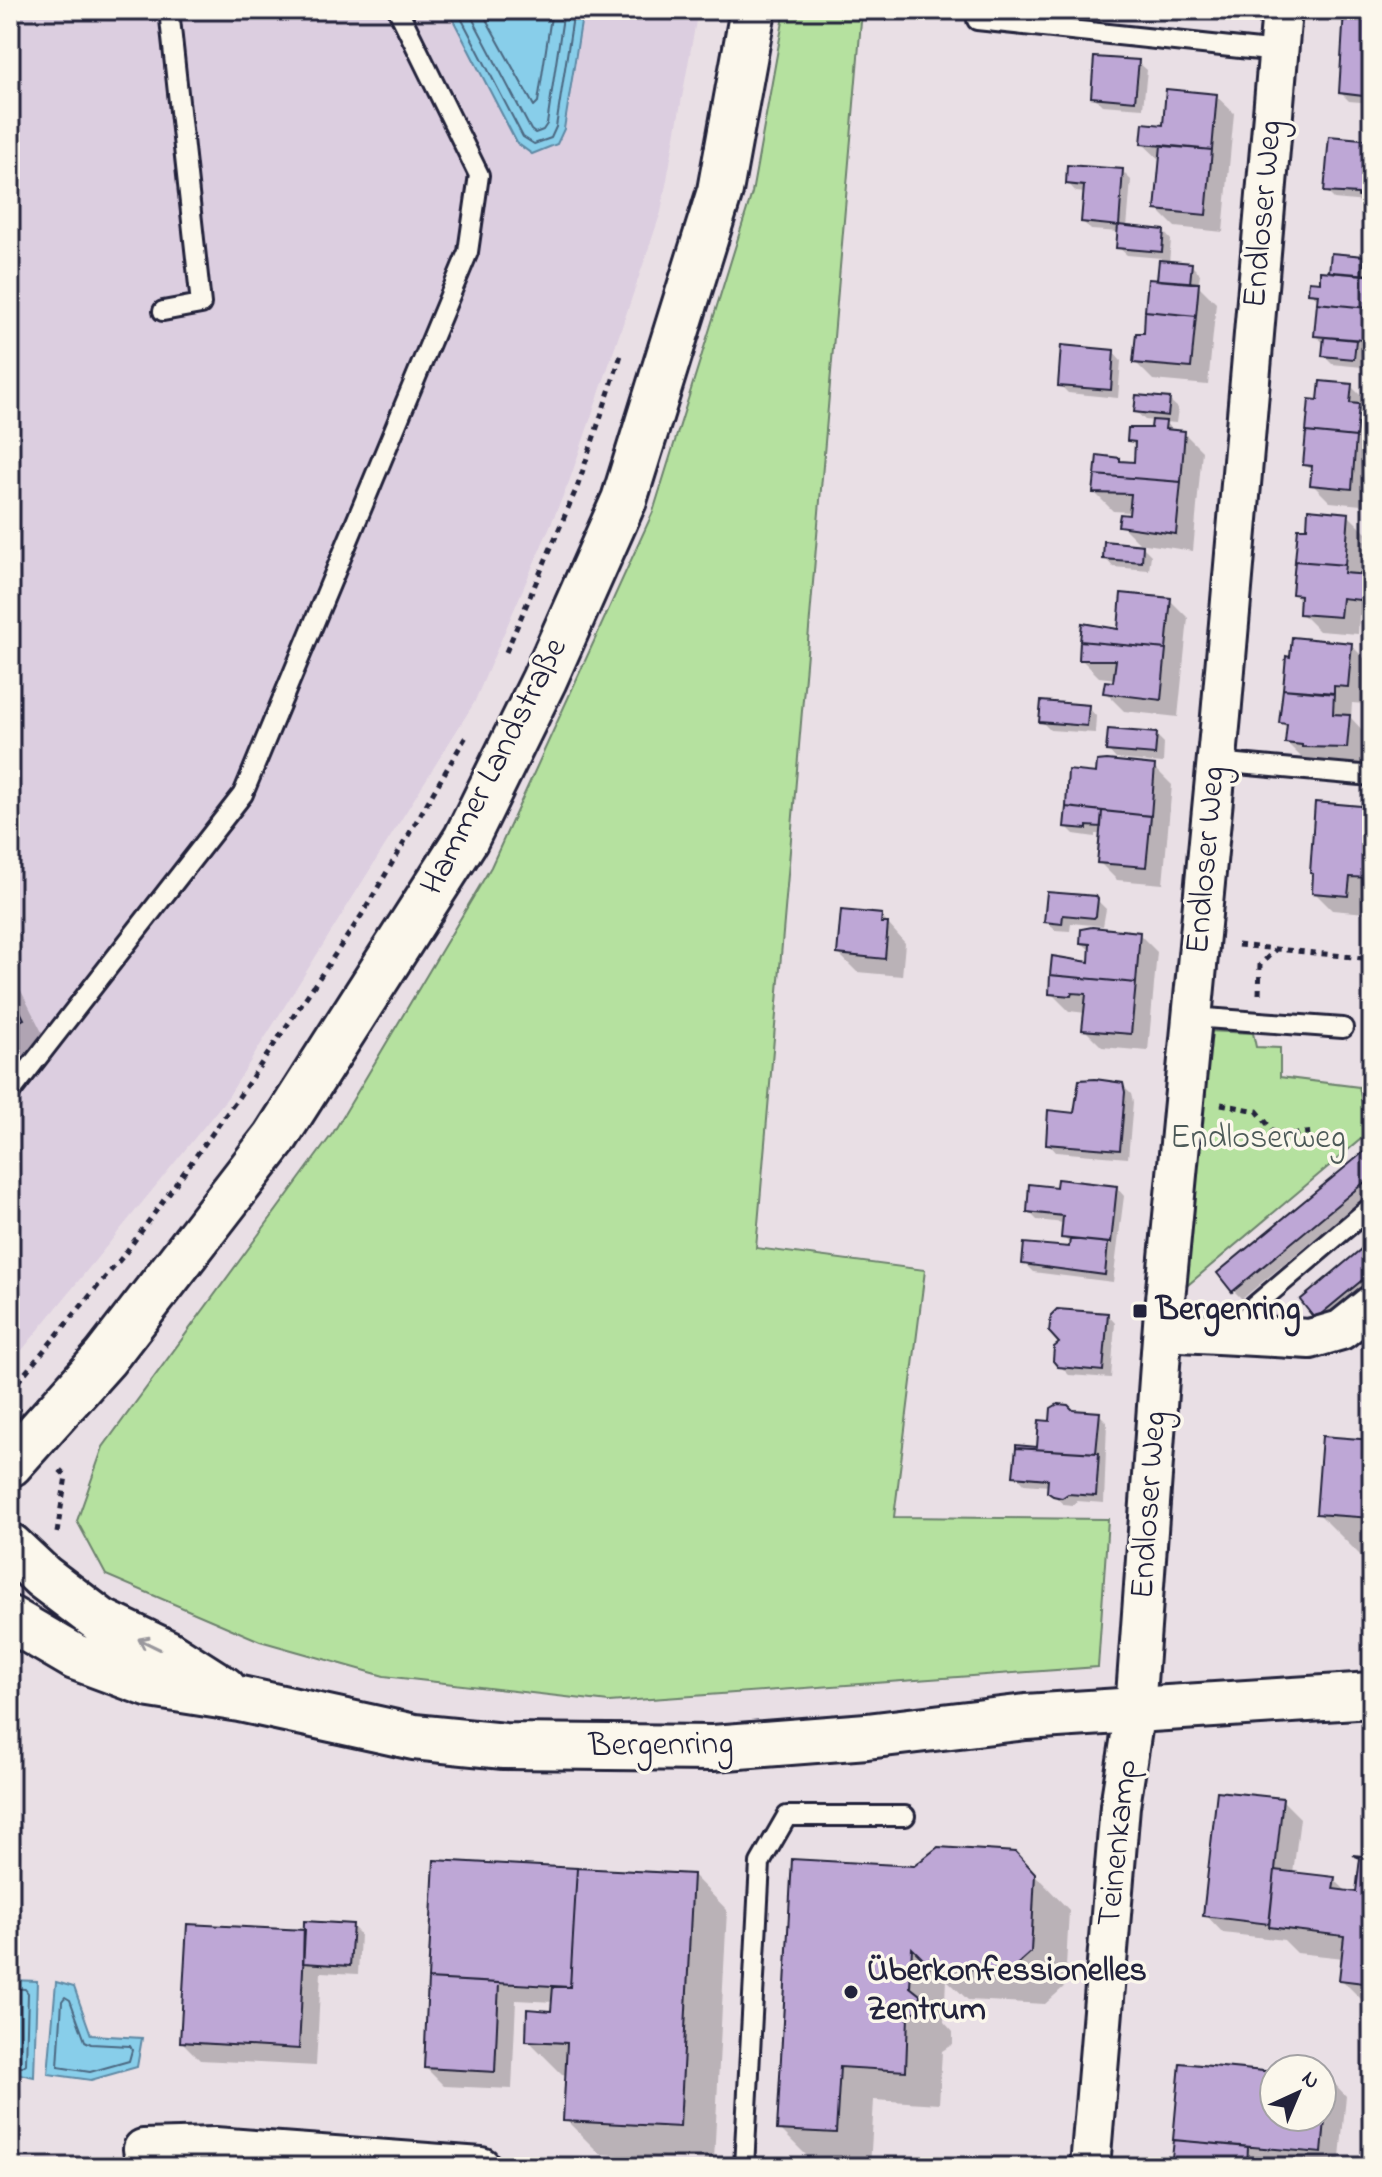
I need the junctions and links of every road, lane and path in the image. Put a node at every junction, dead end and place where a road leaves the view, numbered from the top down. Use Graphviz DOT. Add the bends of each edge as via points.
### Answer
graph roads {
  1 [pos="169,10"];
  2 [pos="398,10"];
  3 [pos="753,10"];
  4 [pos="978,10"];
  5 [pos="1282,10"];
  6 [pos="1278,52"];
  7 [pos="163,311"];
  8 [pos="623,349"];
  9 [pos="503,660"];
  10 [pos="469,730"];
  11 [pos="1216,762"];
  12 [pos="1372,776"];
  13 [pos="1200,940"];
  14 [pos="1276,949"];
  15 [pos="1372,959"];
  16 [pos="1192,1017"];
  17 [pos="1258,1022"];
  18 [pos="1343,1028"];
  19 [pos="10,1093"];
  20 [pos="1185,1096"];
  21 [pos="1315,1132"];
  22 [pos="1372,1206"];
  23 [pos="1372,1305"];
  24 [pos="1163,1331"];
  25 [pos="1234,1335"];
  26 [pos="10,1391"];
  27 [pos="10,1464"];
  28 [pos="66,1476"];
  29 [pos="57,1536"];
  30 [pos="10,1546"];
  31 [pos="10,1619"];
  32 [pos="10,1644"];
  33 [pos="53,1644"];
  34 [pos="1372,1695"];
  35 [pos="240,1699"];
  36 [pos="1135,1710"];
  37 [pos="905,1816"];
  38 [pos="143,2149"];
  39 [pos="481,2167"];
  40 [pos="744,2167"];
  41 [pos="1090,2167"];
  1 -- 7 [label="lane" via="201,304"];
  2 -- 19 [label="lane" via="479,175 468,252 243,794"];
  3 -- 27 [label="main road, Hammer Landstraße" via="720,191 624,500 466,839 275,1138 105,1358"];
  4 -- 6 [label="lane" via="977,20"];
  5 -- 6 [label="street, Endloser Weg"];
  6 -- 11 [label="street, Endloser Weg"];
  8 -- 9 [label="path" via="578,485"];
  10 -- 26 [label="path" via="363,913 238,1098 124,1255"];
  11 -- 12 [label="lane"];
  11 -- 13 [label="street, Endloser Weg"];
  13 -- 14 [label="path"];
  13 -- 16 [label="street, Endloser Weg"];
  14 -- 15 [label="path"];
  14 -- 17 [label="path" via="1260,965"];
  16 -- 17 [label="lane"];
  16 -- 20 [label="street, Endloser Weg"];
  17 -- 18 [label="lane"];
  20 -- 21 [label="path" via="1257,1111 1277,1136"];
  20 -- 24 [label="street, Endloser Weg"];
  22 -- 25 [label="lane" via="1252,1308"];
  23 -- 25 [label="street" via="1341,1330 1310,1339"];
  24 -- 25 [label="street"];
  24 -- 36 [label="street, Endloser Weg"];
  28 -- 29 [label="path"];
  35 -- 30 [label="main road, Bergenring, one-way" via="166,1652 101,1621"];
  31 -- 33 [label="main road, Bergenring"];
  32 -- 33 [label="main road"];
  33 -- 35 [label="main road, Bergenring" via="151,1685"];
  34 -- 36 [label="main road, Bergenring"];
  35 -- 36 [label="main road, Bergenring" via="414,1737 595,1748 713,1748"];
  36 -- 41 [label="street, Teinenkamp" via="1120,1806"];
  37 -- 40 [label="lane" via="787,1816 760,1863"];
  38 -- 39 [label="street" via="215,2147"];
}
